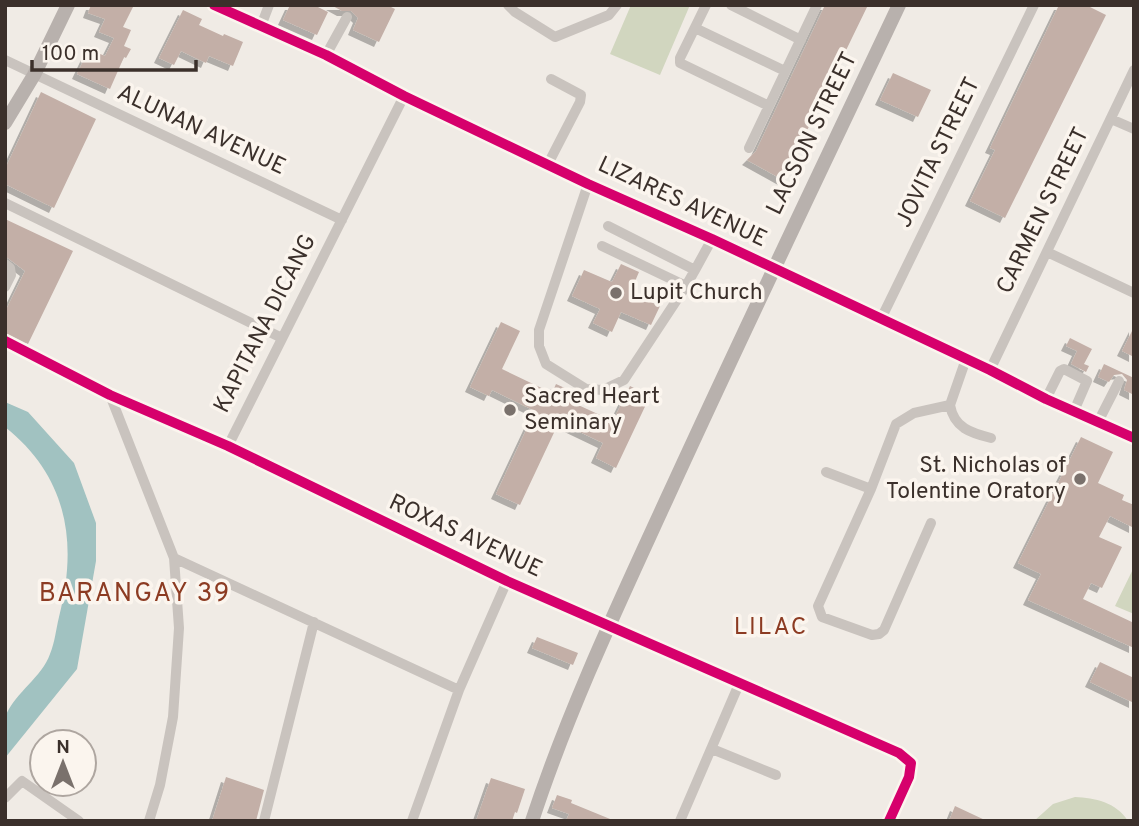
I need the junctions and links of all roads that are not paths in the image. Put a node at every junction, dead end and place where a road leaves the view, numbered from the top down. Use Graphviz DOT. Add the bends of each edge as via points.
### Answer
graph roads {
  1 [pos="68,5"];
  2 [pos="214,5"];
  3 [pos="269,5"];
  4 [pos="508,5"];
  5 [pos="617,5"];
  6 [pos="706,5"];
  7 [pos="731,5"];
  8 [pos="899,5"];
  9 [pos="1034,5"];
  10 [pos="814,6"];
  11 [pos="347,16"];
  12 [pos="261,26"];
  13 [pos="695,28"];
  14 [pos="801,40"];
  15 [pos="326,55"];
  16 [pos="5,60"];
  17 [pos="1134,70"];
  18 [pos="785,71"];
  19 [pos="34,75"];
  20 [pos="551,79"];
  21 [pos="404,96"];
  22 [pos="769,106"];
  23 [pos="1111,119"];
  24 [pos="5,123"];
  25 [pos="1134,129"];
  26 [pos="749,148"];
  27 [pos="548,164"];
  28 [pos="588,184"];
  29 [pos="5,203"];
  30 [pos="342,220"];
  31 [pos="608,226"];
  32 [pos="712,239"];
  33 [pos="602,246"];
  34 [pos="1047,252"];
  35 [pos="5,264"];
  36 [pos="774,268"];
  37 [pos="695,270"];
  38 [pos="6,286"];
  39 [pos="686,286"];
  40 [pos="1134,293"];
  41 [pos="881,319"];
  42 [pos="282,338"];
  43 [pos="5,341"];
  44 [pos="965,359"];
  45 [pos="990,370"];
  46 [pos="1119,381"];
  47 [pos="110,395"];
  48 [pos="1046,399"];
  49 [pos="950,405"];
  50 [pos="1074,411"];
  51 [pos="1098,422"];
  52 [pos="991,438"];
  53 [pos="1134,438"];
  54 [pos="228,446"];
  55 [pos="826,472"];
  56 [pos="871,489"];
  57 [pos="931,523"];
  58 [pos="174,558"];
  59 [pos="507,581"];
  60 [pos="314,622"];
  61 [pos="608,626"];
  62 [pos="739,684"];
  63 [pos="459,690"];
  64 [pos="712,749"];
  65 [pos="776,775"];
  66 [pos="5,798"];
  67 [pos="79,821"];
  68 [pos="149,821"];
  69 [pos="264,821"];
  70 [pos="412,821"];
  71 [pos="532,821"];
  72 [pos="680,821"];
  73 [pos="889,821"];
  1 -- 19 [label="main road"];
  2 -- 12 [label="street, LIZARES AVENUE"];
  3 -- 12 [label="street"];
  4 -- 5 [label="street" via="555,37 609,15"];
  6 -- 13 [label="street"];
  7 -- 14 [label="street"];
  8 -- 36 [label="main road, LACSON STREET"];
  9 -- 41 [label="street, JOVITA STREET"];
  10 -- 14 [label="street"];
  11 -- 15 [label="street"];
  12 -- 15 [label="street, LIZARES AVENUE"];
  13 -- 18 [label="street"];
  13 -- 22 [label="street" via="680,63"];
  14 -- 18 [label="street"];
  15 -- 21 [label="street, LIZARES AVENUE"];
  16 -- 19 [label="street, ALUNAN AVENUE"];
  17 -- 23 [label="street, CARMEN STREET"];
  18 -- 22 [label="street"];
  19 -- 24 [label="main road"];
  19 -- 30 [label="street, ALUNAN AVENUE"];
  20 -- 27 [label="street" via="581,95"];
  21 -- 27 [label="street, LIZARES AVENUE"];
  21 -- 30 [label="street, KAPITANA DICANG"];
  22 -- 26 [label="street"];
  23 -- 25 [label="street"];
  23 -- 34 [label="street, CARMEN STREET"];
  27 -- 28 [label="street, LIZARES AVENUE"];
  28 -- 32 [label="street, LIZARES AVENUE"];
  28 -- 39 [label="street" via="539,330 546,364 586,389 603,390 624,380"];
  29 -- 42 [label="street"];
  30 -- 42 [label="street, KAPITANA DICANG"];
  31 -- 37 [label="street"];
  32 -- 36 [label="street, LIZARES AVENUE"];
  32 -- 37 [label="street"];
  33 -- 39 [label="street"];
  34 -- 40 [label="street"];
  34 -- 45 [label="street, CARMEN STREET"];
  35 -- 38 [label="street" via="11,275"];
  36 -- 41 [label="street, LIZARES AVENUE"];
  36 -- 61 [label="main road, LACSON STREET"];
  37 -- 39 [label="street"];
  41 -- 44 [label="street, LIZARES AVENUE"];
  42 -- 54 [label="street, KAPITANA DICANG"];
  43 -- 47 [label="street, ROXAS AVENUE"];
  44 -- 45 [label="street, LIZARES AVENUE"];
  44 -- 49 [label="street"];
  45 -- 48 [label="street, LIZARES AVENUE"];
  46 -- 51 [label="street"];
  47 -- 54 [label="street, ROXAS AVENUE"];
  47 -- 58 [label="street"];
  48 -- 50 [label="street, LIZARES AVENUE"];
  48 -- 50 [label="street" via="1064,369 1087,381"];
  49 -- 52 [label="street" via="963,429"];
  49 -- 56 [label="street" via="914,413 896,424"];
  50 -- 51 [label="street, LIZARES AVENUE"];
  51 -- 53 [label="street, LIZARES AVENUE"];
  54 -- 59 [label="street, ROXAS AVENUE"];
  55 -- 56 [label="street"];
  56 -- 57 [label="street" via="818,607 822,617 879,634"];
  58 -- 60 [label="street"];
  58 -- 68 [label="street" via="179,628 173,717"];
  59 -- 61 [label="street, ROXAS AVENUE"];
  59 -- 63 [label="street"];
  60 -- 63 [label="street"];
  60 -- 69 [label="street"];
  61 -- 62 [label="street, ROXAS AVENUE"];
  61 -- 71 [label="main road, LACSON STREET"];
  62 -- 64 [label="street"];
  62 -- 73 [label="street, ROXAS AVENUE" via="899,753 911,763"];
  63 -- 70 [label="street"];
  64 -- 65 [label="street"];
  64 -- 72 [label="street"];
  66 -- 67 [label="street" via="22,781"];
}
